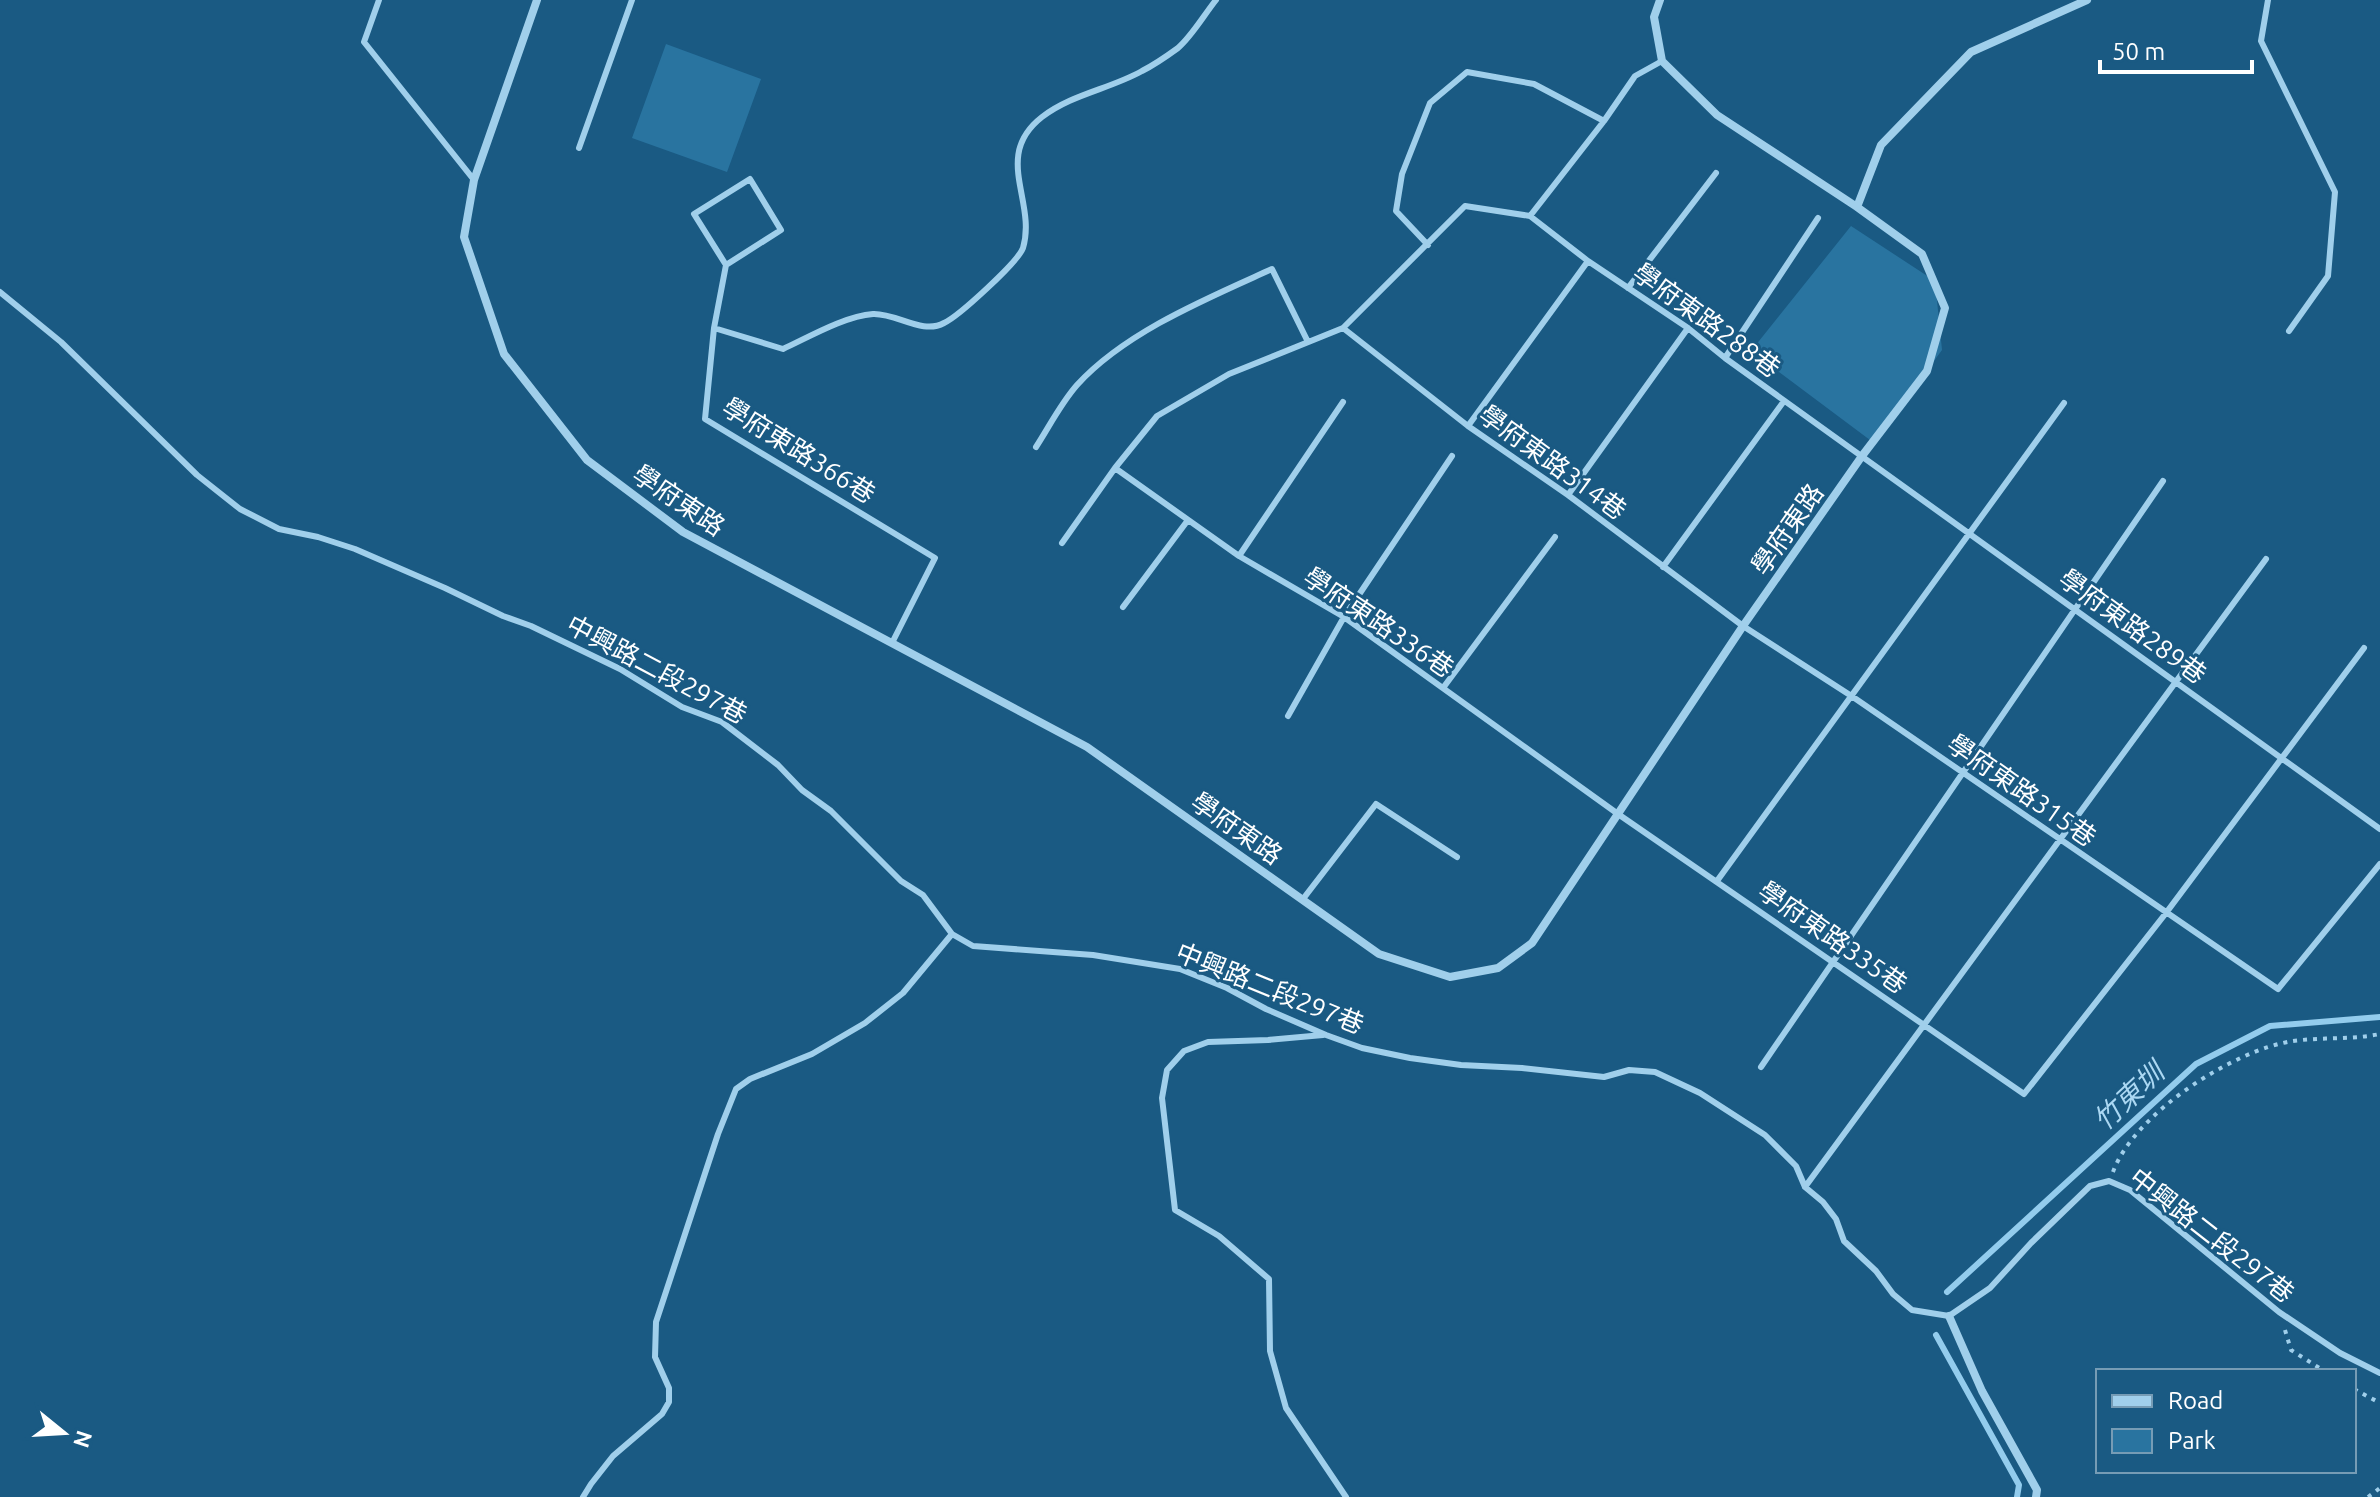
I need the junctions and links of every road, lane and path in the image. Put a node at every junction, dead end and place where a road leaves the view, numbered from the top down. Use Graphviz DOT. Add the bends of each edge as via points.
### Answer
graph roads {
  1 [pos="379,0"];
  2 [pos="537,0"];
  3 [pos="632,0"];
  4 [pos="1216,0"];
  5 [pos="1660,0"];
  6 [pos="2087,0"];
  7 [pos="2268,0"];
  8 [pos="1662,61"];
  9 [pos="1604,121"];
  10 [pos="579,148"];
  11 [pos="1716,173"];
  12 [pos="474,180"];
  13 [pos="1857,207"];
  14 [pos="1530,216"];
  15 [pos="1818,218"];
  16 [pos="1428,245"];
  17 [pos="1588,261"];
  18 [pos="726,265"];
  19 [pos="1628,288"];
  20 [pos="0,292"];
  21 [pos="714,328"];
  22 [pos="1343,328"];
  23 [pos="1688,328"];
  24 [pos="2289,331"];
  25 [pos="1308,342"];
  26 [pos="1725,358"];
  27 [pos="1784,401"];
  28 [pos="1343,402"];
  29 [pos="2064,403"];
  30 [pos="1468,426"];
  31 [pos="1036,447"];
  32 [pos="1452,456"];
  33 [pos="1862,456"];
  34 [pos="1115,468"];
  35 [pos="2163,481"];
  36 [pos="1568,495"];
  37 [pos="1188,520"];
  38 [pos="1970,534"];
  39 [pos="1555,537"];
  40 [pos="1062,543"];
  41 [pos="1239,556"];
  42 [pos="2266,559"];
  43 [pos="1663,567"];
  44 [pos="1123,607"];
  45 [pos="2075,610"];
  46 [pos="1344,617"];
  47 [pos="1743,626"];
  48 [pos="892,643"];
  49 [pos="2364,648"];
  50 [pos="2176,682"];
  51 [pos="1443,688"];
  52 [pos="1853,697"];
  53 [pos="1288,716"];
  54 [pos="2281,758"];
  55 [pos="1963,774"];
  56 [pos="1618,814"];
  57 [pos="2380,829"];
  58 [pos="2060,840"];
  59 [pos="1457,857"];
  60 [pos="2380,864"];
  61 [pos="1717,881"];
  62 [pos="1303,899"];
  63 [pos="2166,913"];
  64 [pos="952,934"];
  65 [pos="1834,963"];
  66 [pos="1924,1025"];
  67 [pos="2380,1034"];
  68 [pos="1326,1035"];
  69 [pos="1761,1067"];
  70 [pos="2109,1181"];
  71 [pos="1805,1187"];
  72 [pos="2279,1312"];
  73 [pos="1949,1316"];
  74 [pos="2321,1369"];
  75 [pos="2380,1373"];
  76 [pos="2356,1390"];
  77 [pos="2380,1403"];
  78 [pos="2380,1488"];
  79 [pos="583,1497"];
  80 [pos="1346,1497"];
  81 [pos="2036,1497"];
  82 [pos="2368,1497"];
  1 -- 12 [label="lane" via="364,42"];
  2 -- 12 [label="street, 學府東路"];
  3 -- 10 [label="lane"];
  4 -- 21 [label="lane" via="1179,47 1141,72 1076,97 1042,117 1021,140 1017,166 1026,229 1022,251 944,324 929,327 876,314 855,317 783,349"];
  5 -- 8 [label="street" via="1654,17"];
  6 -- 13 [label="street" via="1971,52 1881,145"];
  7 -- 24 [label="lane" via="2261,41 2335,192 2328,276"];
  8 -- 9 [label="lane" via="1635,76"];
  8 -- 13 [label="street, 學府東路" via="1717,115"];
  9 -- 14 [label="lane"];
  9 -- 16 [label="lane" via="1534,84 1467,72 1430,103 1402,174 1396,211"];
  11 -- 19 [label="lane"];
  12 -- 48 [label="street, 學府東路" via="464,237 504,354 587,460 683,532"];
  13 -- 33 [label="street, 學府東路" via="1922,254 1945,308 1927,371"];
  14 -- 16 [label="lane" via="1465,206"];
  14 -- 17 [label="lane, 學府東路288巷"];
  15 -- 26 [label="lane"];
  16 -- 22 [label="lane"];
  17 -- 19 [label="lane, 學府東路288巷"];
  17 -- 30 [label="lane"];
  18 -- 18 [label="lane" via="781,230 750,179 694,214"];
  18 -- 21 [label="lane"];
  19 -- 23 [label="lane, 學府東路288巷"];
  20 -- 64 [label="lane, 中興路二段297巷" via="240,509 279,529 355,549 531,626 620,669 682,707 722,722 923,895"];
  21 -- 48 [label="lane, 學府東路366巷" via="705,419 935,558"];
  22 -- 25 [label="lane"];
  22 -- 30 [label="lane, 學府東路314巷"];
  23 -- 26 [label="lane, 學府東路288巷"];
  23 -- 36 [label="lane"];
  25 -- 31 [label="lane" via="1272,269 1125,344 1077,386"];
  25 -- 34 [label="lane" via="1229,374 1157,416"];
  26 -- 27 [label="lane, 學府東路288巷"];
  27 -- 33 [label="lane, 學府東路288巷"];
  27 -- 43 [label="lane"];
  28 -- 41 [label="lane"];
  29 -- 38 [label="lane"];
  30 -- 36 [label="lane, 學府東路314巷"];
  32 -- 46 [label="lane"];
  33 -- 38 [label="lane, 學府東路289巷"];
  33 -- 47 [label="street, 學府東路"];
  34 -- 37 [label="lane, 學府東路336巷"];
  34 -- 40 [label="lane"];
  35 -- 45 [label="lane"];
  36 -- 43 [label="lane, 學府東路314巷"];
  37 -- 41 [label="lane, 學府東路336巷"];
  37 -- 44 [label="lane"];
  38 -- 45 [label="lane, 學府東路289巷"];
  38 -- 52 [label="lane"];
  39 -- 51 [label="lane"];
  41 -- 46 [label="lane, 學府東路336巷"];
  42 -- 50 [label="lane"];
  43 -- 47 [label="lane, 學府東路314巷"];
  45 -- 50 [label="lane, 學府東路289巷"];
  45 -- 55 [label="lane"];
  46 -- 51 [label="lane, 學府東路336巷"];
  46 -- 53 [label="lane"];
  47 -- 52 [label="lane, 學府東路315巷"];
  47 -- 56 [label="street, 學府東路"];
  48 -- 62 [label="street, 學府東路" via="1087,747"];
  49 -- 54 [label="lane"];
  50 -- 54 [label="lane, 學府東路289巷"];
  50 -- 58 [label="lane"];
  51 -- 56 [label="lane, 學府東路336巷"];
  52 -- 55 [label="lane, 學府東路315巷"];
  52 -- 61 [label="lane"];
  54 -- 57 [label="lane, 學府東路289巷"];
  54 -- 63 [label="lane"];
  55 -- 58 [label="lane, 學府東路315巷"];
  55 -- 65 [label="lane"];
  56 -- 61 [label="lane, 學府東路335巷"];
  56 -- 62 [label="street, 學府東路" via="1532,943 1498,968 1450,977 1379,954"];
  58 -- 63 [label="lane, 學府東路315巷"];
  58 -- 66 [label="lane"];
  59 -- 62 [label="lane" via="1376,804"];
  60 -- 63 [label="lane, 學府東路315巷" via="2278,989"];
  61 -- 65 [label="lane, 學府東路335巷"];
  63 -- 66 [label="lane, 學府東路335巷" via="2024,1094"];
  64 -- 68 [label="lane, 中興路二段297巷" via="973,946 1093,955 1180,969"];
  64 -- 79 [label="lane" via="903,993 865,1023 736,1089 656,1322 655,1357 669,1388 669,1402 613,1456"];
  65 -- 66 [label="lane, 學府東路335巷"];
  65 -- 69 [label="lane"];
  66 -- 71 [label="lane"];
  67 -- 70 [label="path" via="2291,1042 2221,1067 2141,1130 2119,1155"];
  68 -- 71 [label="lane, 中興路二段297巷" via="1362,1048 1461,1065 1604,1077 1629,1070 1655,1072 1700,1093 1765,1135 1796,1166"];
  68 -- 80 [label="lane" via="1208,1042 1184,1051 1167,1070 1162,1098 1175,1210 1219,1236 1269,1279 1270,1351 1286,1408"];
  70 -- 72 [label="lane, 中興路二段297巷" via="2130,1190"];
  70 -- 73 [label="lane, 中興路二段297巷" via="2090,1186 1990,1288"];
  71 -- 73 [label="lane, 中興路二段297巷" via="1823,1202 1844,1241 1893,1294 1912,1310"];
  72 -- 74 [label="path" via="2291,1350"];
  72 -- 75 [label="lane, 中興路二段297巷"];
  73 -- 81 [label="street"];
  76 -- 77 [label="path"];
  78 -- 82 [label="path"];
}
